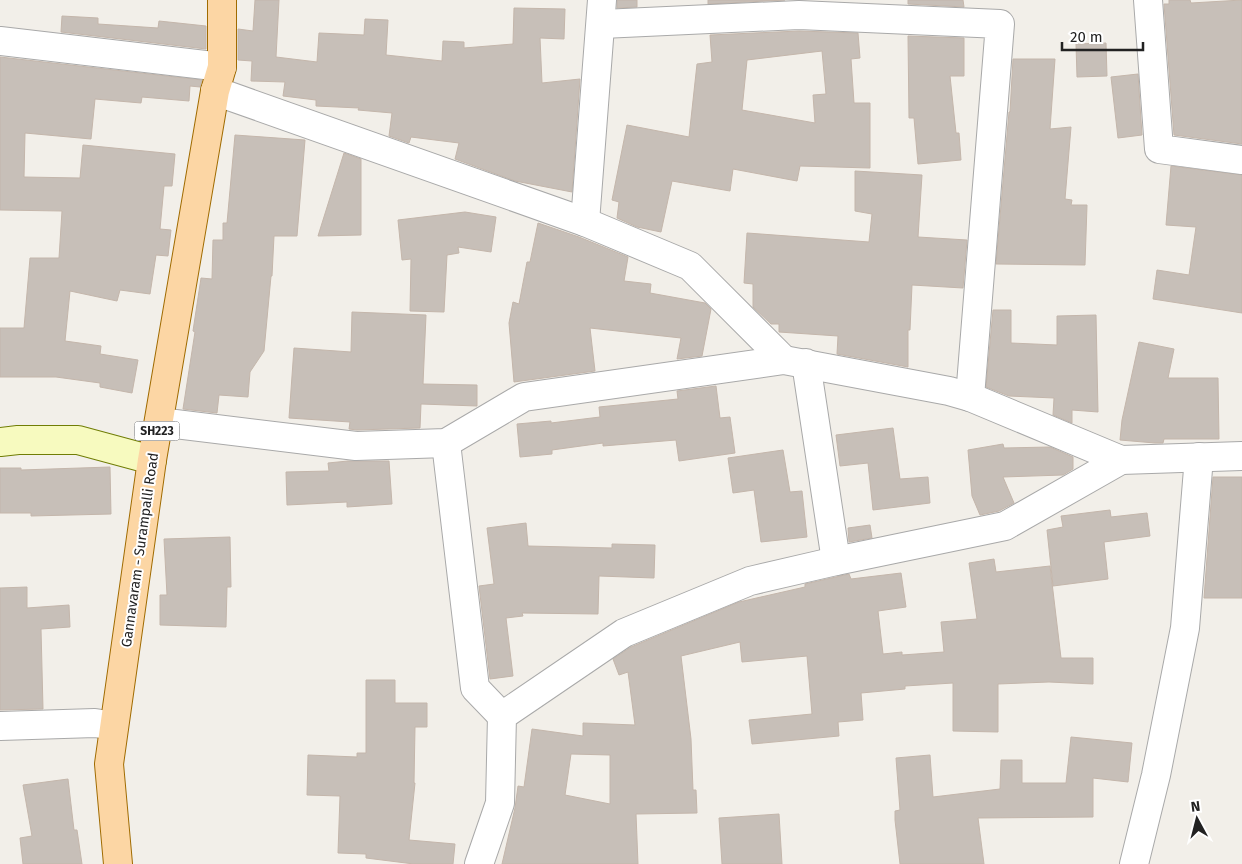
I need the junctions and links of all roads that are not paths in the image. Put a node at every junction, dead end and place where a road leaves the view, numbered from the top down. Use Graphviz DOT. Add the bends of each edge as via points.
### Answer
graph roads {
  1 [pos="222,0"];
  2 [pos="1148,0"];
  3 [pos="602,12"];
  4 [pos="0,41"];
  5 [pos="218,79"];
  6 [pos="1242,160"];
  7 [pos="585,222"];
  8 [pos="795,361"];
  9 [pos="970,397"];
  10 [pos="159,422"];
  11 [pos="0,442"];
  12 [pos="446,443"];
  13 [pos="1242,456"];
  14 [pos="1199,457"];
  15 [pos="152,460"];
  16 [pos="1121,460"];
  17 [pos="836,561"];
  18 [pos="502,716"];
  19 [pos="0,726"];
  20 [pos="114,726"];
  21 [pos="118,864"];
  22 [pos="479,864"];
  23 [pos="1134,864"];
  1 -- 5 [label="main road, Gannavaram - Surampalli Road / SH223"];
  2 -- 6 [label="street" via="1159,149"];
  3 -- 7 [label="street"];
  3 -- 9 [label="street" via="799,15 1000,24"];
  4 -- 5 [label="street"];
  5 -- 7 [label="street"];
  5 -- 10 [label="main road, Gannavaram - Surampalli Road / SH223"];
  7 -- 8 [label="street" via="690,266"];
  8 -- 9 [label="street"];
  8 -- 12 [label="street" via="524,397"];
  8 -- 17 [label="street"];
  9 -- 16 [label="street"];
  10 -- 12 [label="street" via="356,446"];
  10 -- 15 [label="main road, Gannavaram - Surampalli Road / SH223"];
  11 -- 15 [label="street" via="78,440"];
  12 -- 18 [label="street" via="476,688"];
  13 -- 14 [label="street"];
  14 -- 16 [label="street"];
  14 -- 23 [label="street" via="1185,628 1156,776"];
  15 -- 20 [label="main road, Gannavaram - Surampalli Road / SH223"];
  16 -- 17 [label="street" via="1005,526"];
  17 -- 18 [label="street" via="750,582 624,633"];
  18 -- 22 [label="street" via="500,803"];
  19 -- 20 [label="street" via="95,723"];
  20 -- 21 [label="main road, Gannavaram - Surampalli Road / SH223" via="109,764"];
}
